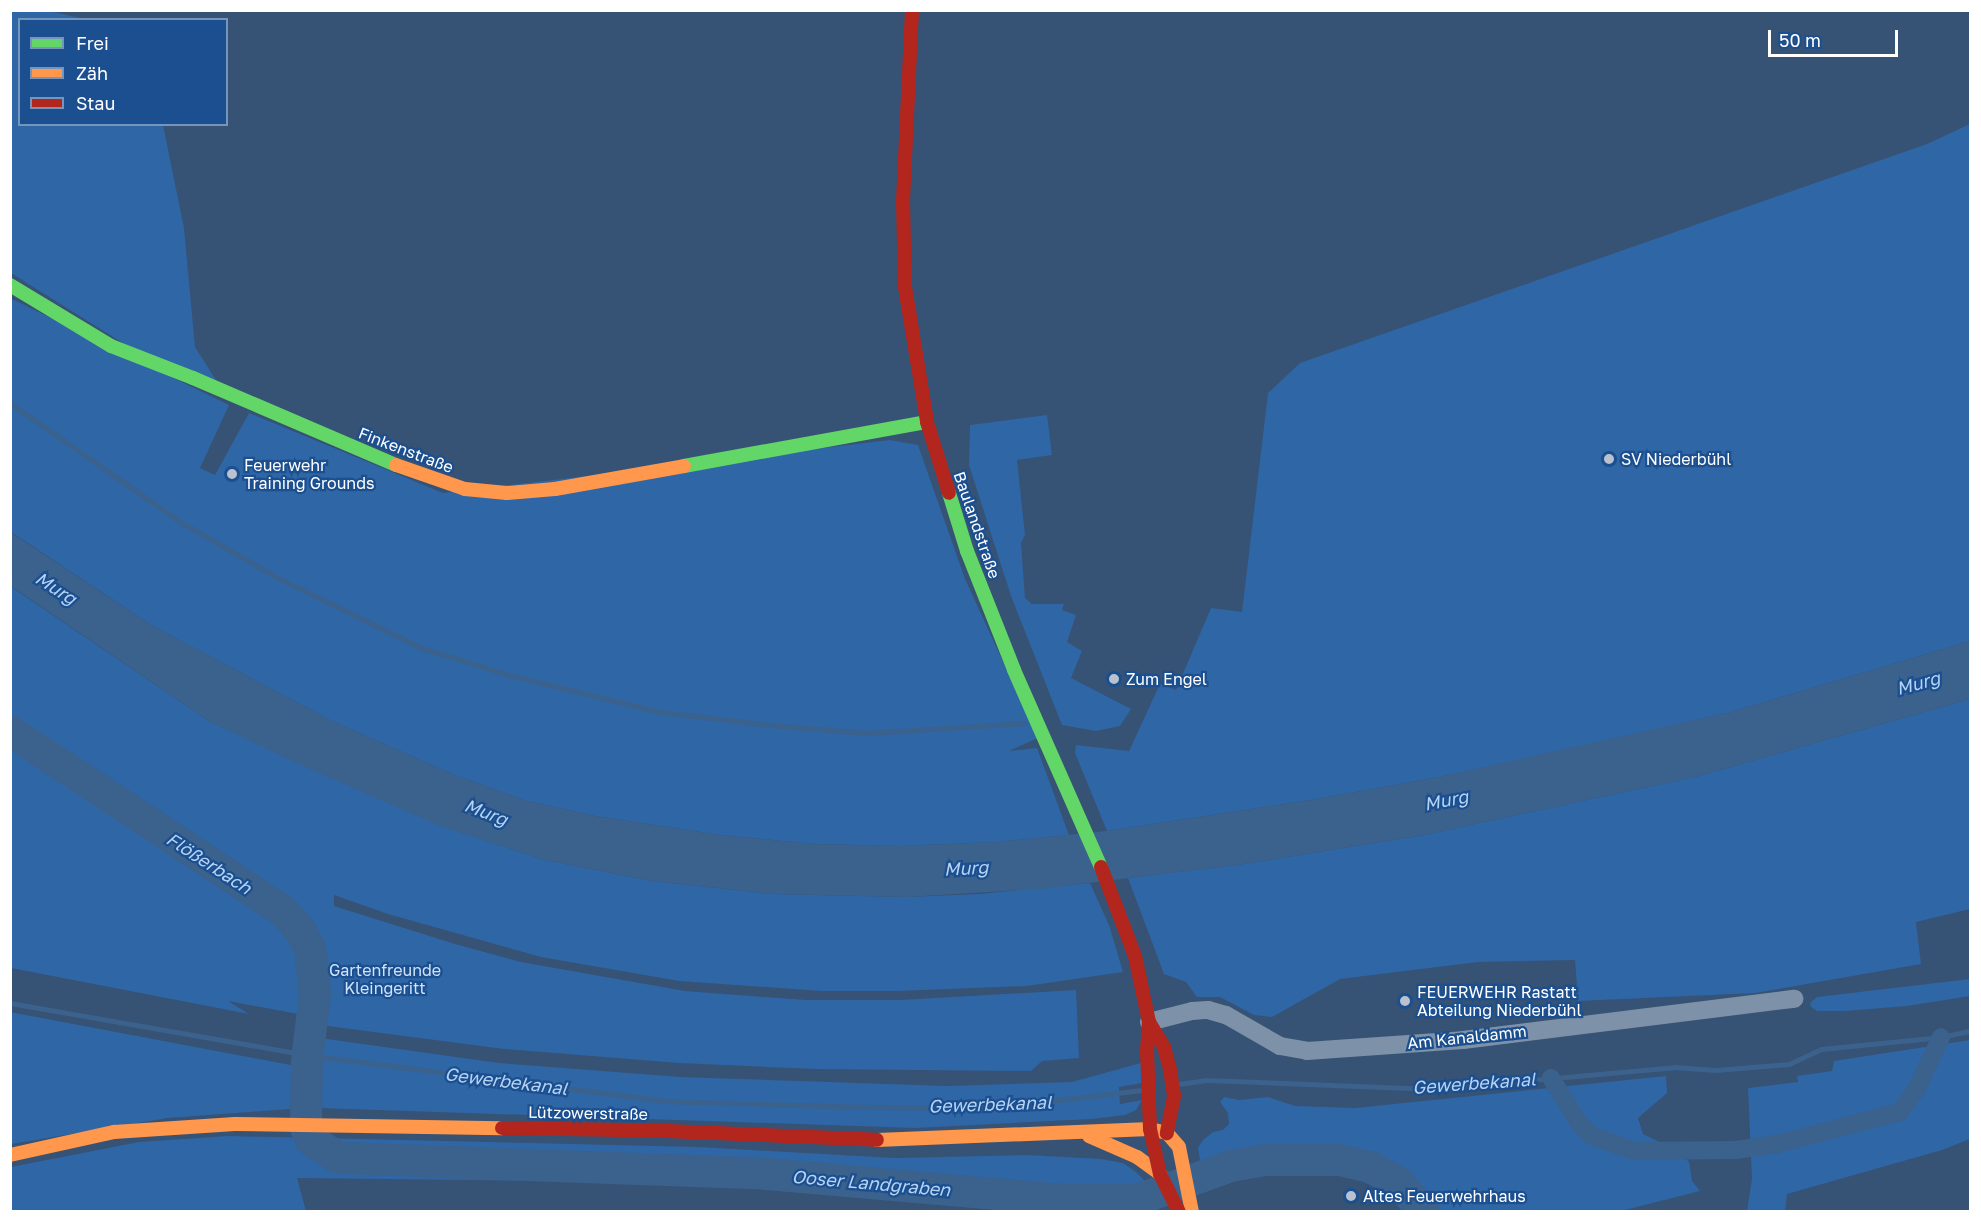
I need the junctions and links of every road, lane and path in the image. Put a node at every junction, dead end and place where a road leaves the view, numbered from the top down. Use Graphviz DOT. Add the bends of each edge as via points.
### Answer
graph roads {
  1 [pos="912,10"];
  2 [pos="10,285"];
  3 [pos="927,422"];
  4 [pos="1794,999"];
  5 [pos="1149,1022"];
  6 [pos="1150,1129"];
  7 [pos="1080,1132"];
  8 [pos="1167,1133"];
  9 [pos="10,1155"];
  10 [pos="1160,1174"];
  11 [pos="1179,1212"];
  12 [pos="1192,1212"];
  1 -- 3 [label="street, Baulandstraße" via="903,201 905,287"];
  2 -- 3 [label="street, Finkenstraße" via="111,346 418,475 465,489 507,493 555,489"];
  3 -- 5 [label="street, Baulandstraße" via="967,551 1014,670 1112,893 1135,956"];
  4 -- 5 [label="street, Am Kanaldamm" via="1463,1040 1307,1051 1280,1046 1226,1015 1208,1010"];
  5 -- 6 [label="street, Baulandstraße"];
  5 -- 8 [label="street, Baulandstraße" via="1164,1047 1170,1070 1174,1096"];
  6 -- 7 [label="street, Lützowerstraße"];
  6 -- 8 [label="street, Lützowerstraße"];
  6 -- 10 [label="street, Baulandstraße"];
  7 -- 9 [label="street, Lützowerstraße" via="889,1140 666,1131 202,1125 114,1132"];
  7 -- 10 [label="street" via="1124,1150"];
  8 -- 12 [label="street" via="1179,1147"];
  10 -- 11 [label="street, Baulandstraße"];
}
